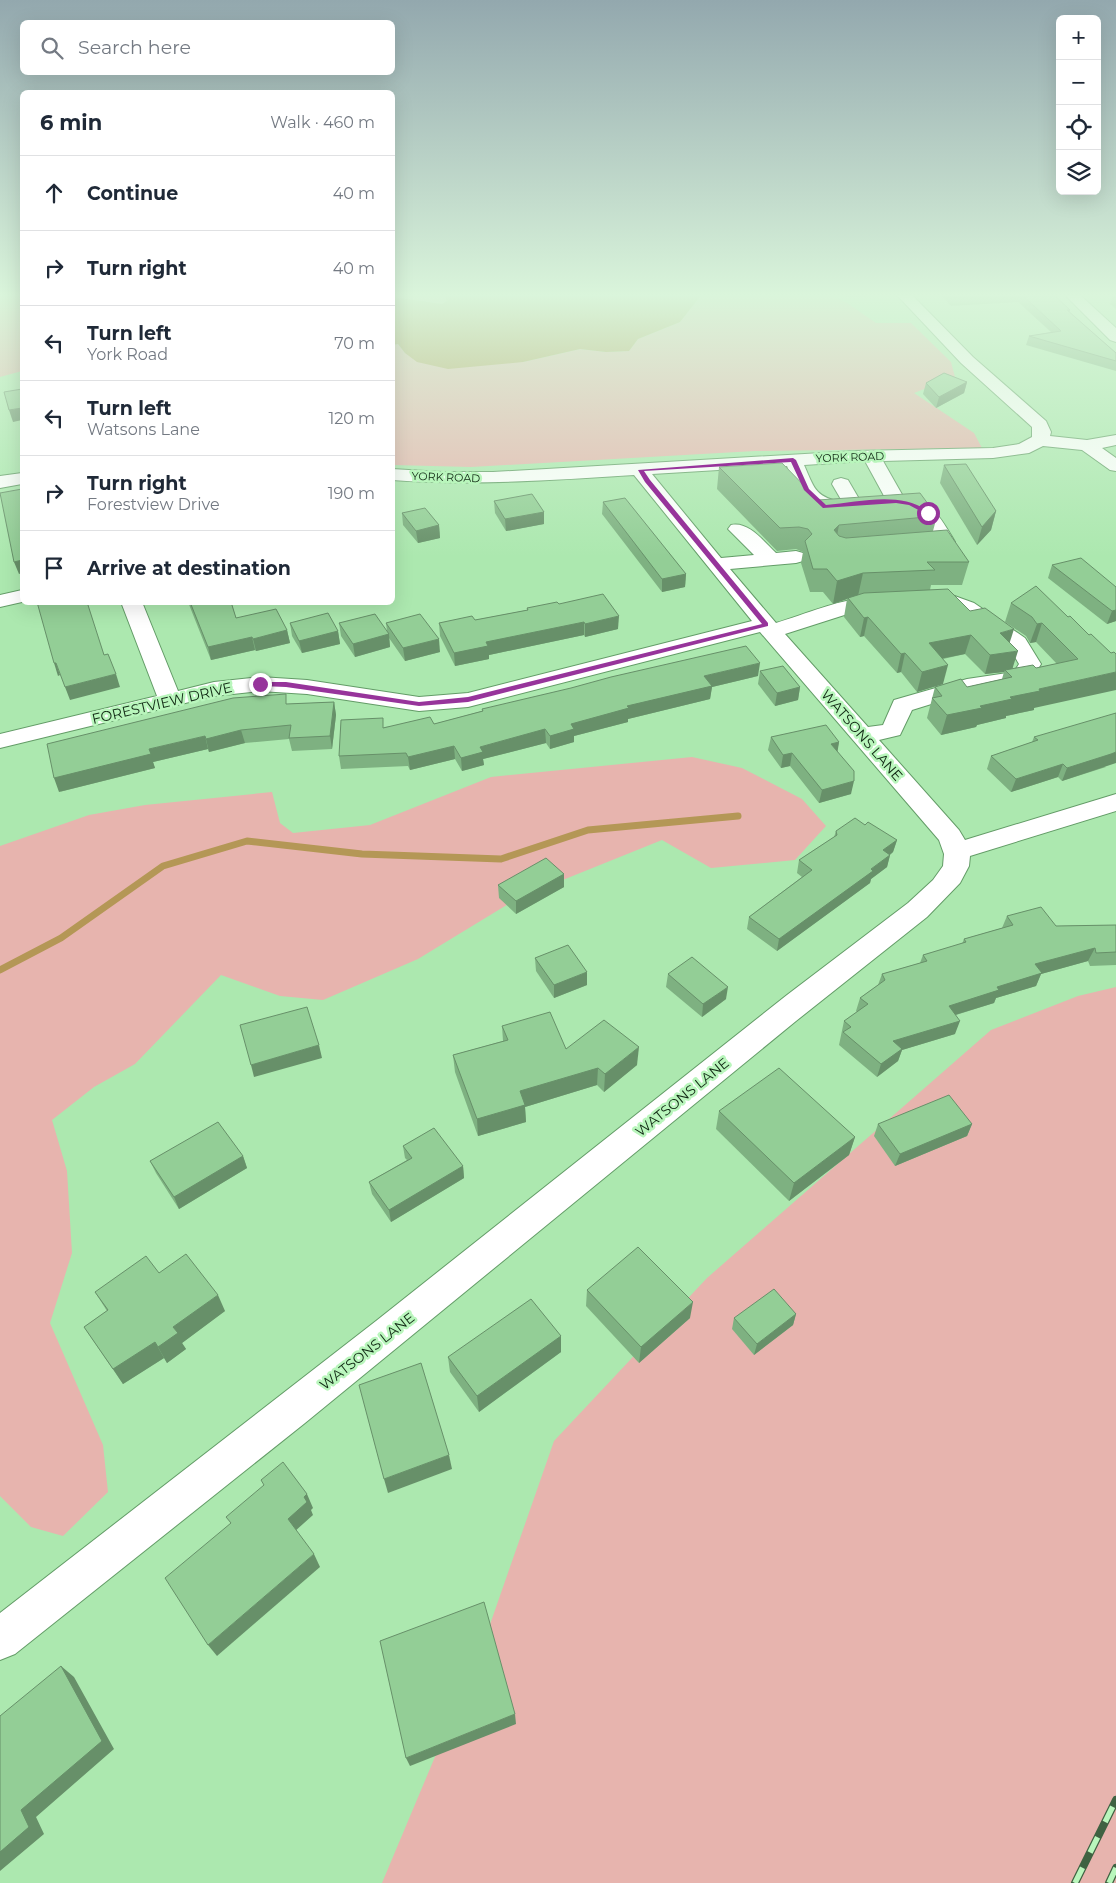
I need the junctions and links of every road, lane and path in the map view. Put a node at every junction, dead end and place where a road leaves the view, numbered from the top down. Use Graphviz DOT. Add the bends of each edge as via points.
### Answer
graph roads {
  1 [pos="991,382"];
  2 [pos="1040,440"];
  3 [pos="1116,440"];
  4 [pos="1087,445"];
  5 [pos="871,456"];
  6 [pos="793,460"];
  7 [pos="1116,466"];
  8 [pos="640,470"];
  9 [pos="395,474"];
  10 [pos="20,479"];
  11 [pos="0,482"];
  12 [pos="841,484"];
  13 [pos="874,502"];
  14 [pos="738,529"];
  15 [pos="902,548"];
  16 [pos="796,557"];
  17 [pos="770,560"];
  18 [pos="716,564"];
  19 [pos="20,596"];
  20 [pos="0,601"];
  21 [pos="133,605"];
  22 [pos="768,628"];
  23 [pos="170,700"];
  24 [pos="862,736"];
  25 [pos="0,741"];
  26 [pos="1116,802"];
  27 [pos="958,852"];
  28 [pos="0,1639"];
  1 -- 2 [label="street" via="1040,425"];
  2 -- 4 [label="street"];
  2 -- 5 [label="street, YORK ROAD" via="1023,449 993,453"];
  3 -- 4 [label="street"];
  4 -- 7 [label="street"];
  5 -- 6 [label="street, YORK ROAD"];
  5 -- 13 [label="street"];
  6 -- 8 [label="street, YORK ROAD"];
  6 -- 13 [label="street" via="806,490 820,504"];
  8 -- 9 [label="street, YORK ROAD" via="493,478"];
  8 -- 18 [label="street, WATSONS LANE"];
  10 -- 11 [label="street"];
  12 -- 13 [label="street"];
  13 -- 15 [label="street" via="911,504 928,513 945,542"];
  14 -- 17 [label="street"];
  16 -- 17 [label="street"];
  17 -- 18 [label="street"];
  18 -- 22 [label="street, WATSONS LANE"];
  19 -- 20 [label="street"];
  21 -- 23 [label="street"];
  22 -- 23 [label="street, FORESTVIEW DRIVE" via="468,700 419,704 286,684 260,684 214,689"];
  22 -- 24 [label="street, WATSONS LANE"];
  22 -- 24 [label="street, FORESTVIEW DRIVE" via="817,618 858,604 950,600 967,607 1017,643 1030,664 1022,676 967,686 902,705 892,730"];
  23 -- 25 [label="street, FORESTVIEW DRIVE"];
  24 -- 27 [label="street, WATSONS LANE" via="950,836"];
  26 -- 27 [label="street"];
  27 -- 28 [label="street, WATSONS LANE" via="956,867 943,887 910,916 795,1005 478,1263"];
}
